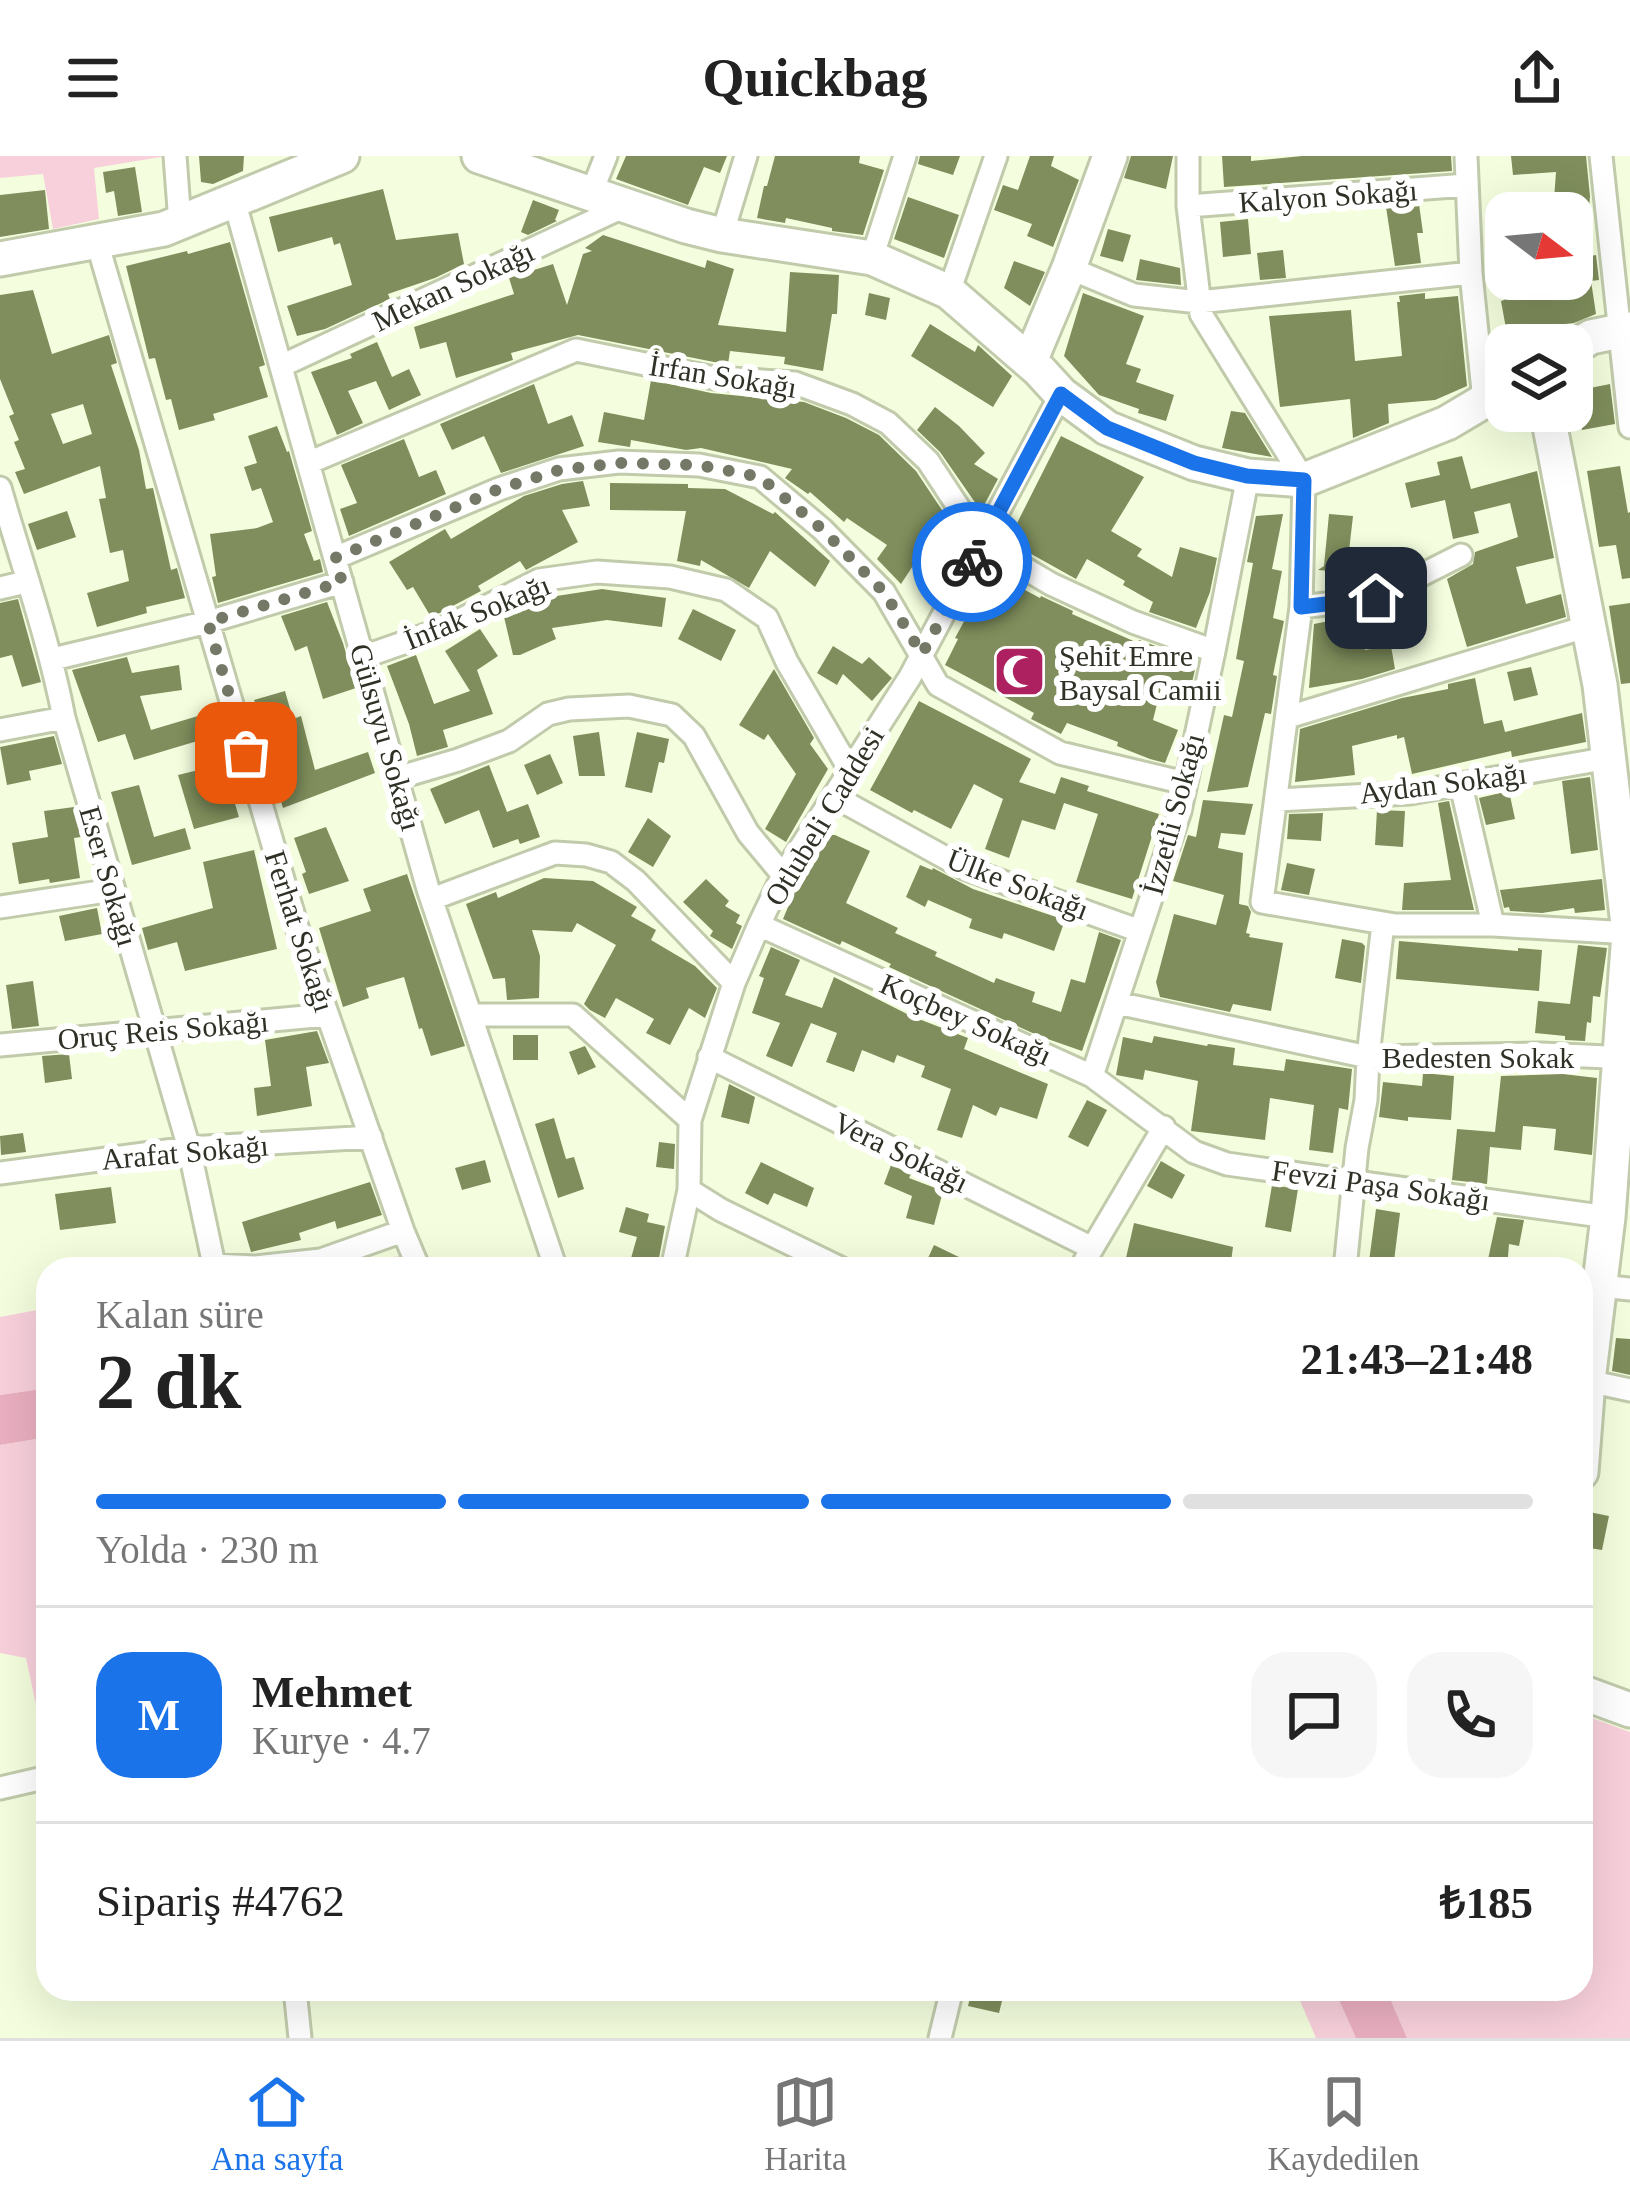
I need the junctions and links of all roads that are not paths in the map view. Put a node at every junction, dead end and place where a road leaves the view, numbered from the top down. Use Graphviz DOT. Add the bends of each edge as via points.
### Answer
graph roads {
  1 [pos="175,156"];
  2 [pos="478,156"];
  3 [pos="606,156"];
  4 [pos="746,156"];
  5 [pos="904,156"];
  6 [pos="996,156"];
  7 [pos="1110,156"];
  8 [pos="1188,156"];
  9 [pos="1466,156"];
  10 [pos="1601,156"];
  11 [pos="324,160"];
  12 [pos="533,165"];
  13 [pos="1467,185"];
  14 [pos="591,194"];
  15 [pos="234,200"];
  16 [pos="625,206"];
  17 [pos="1188,206"];
  18 [pos="180,223"];
  19 [pos="722,235"];
  20 [pos="97,242"];
  21 [pos="872,258"];
  22 [pos="0,260"];
  23 [pos="1069,268"];
  24 [pos="1471,273"];
  25 [pos="949,292"];
  26 [pos="1199,302"];
  27 [pos="1624,330"];
  28 [pos="1593,337"];
  29 [pos="1485,344"];
  30 [pos="1030,361"];
  31 [pos="281,366"];
  32 [pos="1061,394"];
  33 [pos="1485,400"];
  34 [pos="1630,427"];
  35 [pos="1551,432"];
  36 [pos="308,463"];
  37 [pos="1247,476"];
  38 [pos="1304,480"];
  39 [pos="0,488"];
  40 [pos="982,543"];
  41 [pos="1461,555"];
  42 [pos="335,558"];
  43 [pos="26,582"];
  44 [pos="342,582"];
  45 [pos="0,589"];
  46 [pos="1301,607"];
  47 [pos="208,622"];
  48 [pos="1589,626"];
  49 [pos="1214,651"];
  50 [pos="922,654"];
  51 [pos="363,657"];
  52 [pos="53,659"];
  53 [pos="1288,717"];
  54 [pos="64,718"];
  55 [pos="0,730"];
  56 [pos="1609,758"];
  57 [pos="850,772"];
  58 [pos="397,778"];
  59 [pos="1185,783"];
  60 [pos="1461,785"];
  61 [pos="835,797"];
  62 [pos="1277,800"];
  63 [pos="783,875"];
  64 [pos="112,890"];
  65 [pos="432,898"];
  66 [pos="0,908"];
  67 [pos="1383,923"];
  68 [pos="759,925"];
  69 [pos="1492,925"];
  70 [pos="1140,931"];
  71 [pos="1630,933"];
  72 [pos="734,983"];
  73 [pos="1117,1003"];
  74 [pos="327,1015"];
  75 [pos="471,1015"];
  76 [pos="154,1029"];
  77 [pos="0,1046"];
  78 [pos="709,1057"];
  79 [pos="1368,1057"];
  80 [pos="1626,1058"];
  81 [pos="1092,1076"];
  82 [pos="690,1120"];
  83 [pos="1164,1127"];
  84 [pos="371,1137"];
  85 [pos="189,1148"];
  86 [pos="0,1172"];
  87 [pos="1621,1175"];
  88 [pos="1354,1182"];
  89 [pos="689,1190"];
  90 [pos="1608,1216"];
  91 [pos="403,1231"];
  92 [pos="1093,1248"];
  93 [pos="212,1257"];
  94 [pos="329,1257"];
  95 [pos="414,1257"];
  96 [pos="552,1257"];
  97 [pos="675,1257"];
  98 [pos="817,1257"];
  99 [pos="1088,1257"];
  100 [pos="1346,1257"];
  101 [pos="1615,1288"];
  102 [pos="1593,1330"];
  103 [pos="1593,1383"];
  104 [pos="1630,1390"];
  105 [pos="1593,1696"];
  106 [pos="1630,1710"];
  107 [pos="36,1780"];
  108 [pos="0,1788"];
  109 [pos="296,2001"];
  110 [pos="949,2001"];
  111 [pos="300,2038"];
  112 [pos="940,2038"];
  1 -- 18 [label="street"];
  2 -- 12 [label="main road"];
  3 -- 14 [label="street"];
  4 -- 19 [label="street"];
  5 -- 21 [label="street"];
  6 -- 25 [label="street"];
  7 -- 23 [label="main road"];
  8 -- 17 [label="street"];
  9 -- 13 [label="street"];
  10 -- 27 [label="street"];
  11 -- 15 [label="main road"];
  12 -- 14 [label="main road"];
  13 -- 17 [label="street, Kalyon Sokağı"];
  13 -- 24 [label="street"];
  14 -- 16 [label="main road"];
  15 -- 18 [label="main road"];
  15 -- 31 [label="street, Gülsuyu Sokağı"];
  16 -- 19 [label="main road"];
  16 -- 31 [label="street, Mekan Sokağı"];
  17 -- 26 [label="street"];
  18 -- 20 [label="main road"];
  19 -- 21 [label="main road"];
  20 -- 22 [label="main road"];
  20 -- 47 [label="street, Ferhat Sokağı"];
  21 -- 25 [label="main road"];
  23 -- 26 [label="street" via="1134,295"];
  23 -- 30 [label="main road"];
  24 -- 26 [label="street"];
  24 -- 29 [label="street"];
  25 -- 30 [label="main road"];
  26 -- 38 [label="street"];
  27 -- 28 [label="main road"];
  27 -- 34 [label="street"];
  30 -- 32 [label="main road"];
  31 -- 36 [label="street, Gülsuyu Sokağı"];
  32 -- 37 [label="main road" via="1107,428"];
  32 -- 40 [label="street, Otlubeli Caddesi"];
  33 -- 38 [label="main road"];
  35 -- 48 [label="main road"];
  36 -- 40 [label="street, İrfan Sokağı" via="576,350 714,378 795,383 852,404 888,423 928,461"];
  36 -- 42 [label="street, Gülsuyu Sokağı"];
  37 -- 38 [label="main road"];
  37 -- 49 [label="street, İzzetli Sokağı"];
  38 -- 46 [label="street"];
  39 -- 43 [label="street, Eser Sokağı"];
  40 -- 49 [label="street, İrfan Sokağı" via="1133,622"];
  40 -- 50 [label="street, Otlubeli Caddesi"];
  41 -- 46 [label="street" via="1376,598"];
  42 -- 44 [label="street, Gülsuyu Sokağı"];
  42 -- 50 [label="street" via="559,470 699,465 760,477 822,529 884,592"];
  43 -- 45 [label="street"];
  43 -- 52 [label="street, Eser Sokağı"];
  44 -- 47 [label="street"];
  44 -- 51 [label="street, Gülsuyu Sokağı"];
  46 -- 53 [label="street"];
  47 -- 52 [label="street"];
  47 -- 74 [label="street, Ferhat Sokağı"];
  48 -- 53 [label="street"];
  48 -- 56 [label="main road"];
  49 -- 59 [label="street, İzzetli Sokağı"];
  50 -- 57 [label="street, Otlubeli Caddesi"];
  50 -- 59 [label="street" via="938,685 1060,752"];
  51 -- 57 [label="street, İnfak Sokağı" via="440,630 539,580 597,572 726,590 767,618"];
  51 -- 58 [label="street, Gülsuyu Sokağı"];
  52 -- 54 [label="street, Eser Sokağı"];
  53 -- 62 [label="street"];
  54 -- 55 [label="street"];
  54 -- 64 [label="street, Eser Sokağı"];
  56 -- 60 [label="street, Aydan Sokağı"];
  56 -- 71 [label="main road"];
  57 -- 61 [label="street, Otlubeli Caddesi"];
  58 -- 63 [label="street" via="509,741 569,709 628,706 672,715 694,736 748,833"];
  58 -- 65 [label="street, Gülsuyu Sokağı"];
  59 -- 70 [label="street, İzzetli Sokağı"];
  60 -- 62 [label="street, Aydan Sokağı"];
  60 -- 69 [label="street"];
  61 -- 63 [label="street, Otlubeli Caddesi"];
  61 -- 70 [label="street, Ülke Sokağı" via="964,868"];
  62 -- 67 [label="street" via="1262,902"];
  63 -- 68 [label="street, Otlubeli Caddesi"];
  64 -- 66 [label="street"];
  64 -- 76 [label="street, Eser Sokağı"];
  65 -- 72 [label="street" via="555,853 611,862"];
  65 -- 75 [label="street, Gülsuyu Sokağı"];
  67 -- 69 [label="street"];
  67 -- 79 [label="street"];
  68 -- 72 [label="street, Otlubeli Caddesi"];
  68 -- 81 [label="street, Koçbey Sokağı"];
  69 -- 71 [label="street"];
  70 -- 73 [label="street, İzzetli Sokağı"];
  71 -- 80 [label="main road"];
  72 -- 78 [label="street, Otlubeli Caddesi"];
  73 -- 79 [label="street, Bedesten Sokak"];
  73 -- 81 [label="street, İzzetli Sokağı"];
  74 -- 76 [label="street, Oruç Reis Sokağı"];
  74 -- 84 [label="street, Ferhat Sokağı"];
  75 -- 82 [label="street" via="573,1015"];
  75 -- 96 [label="street, Gülsuyu Sokağı"];
  76 -- 77 [label="street, Oruç Reis Sokağı"];
  76 -- 85 [label="street, Eser Sokağı"];
  78 -- 82 [label="street, Otlubeli Caddesi"];
  78 -- 92 [label="street, Vera Sokağı"];
  79 -- 80 [label="street, Bedesten Sokak"];
  79 -- 88 [label="street"];
  80 -- 87 [label="main road"];
  81 -- 83 [label="street, Koçbey Sokağı"];
  82 -- 89 [label="street, Otlubeli Caddesi"];
  83 -- 88 [label="street, Fevzi Paşa Sokağı" via="1227,1164"];
  83 -- 92 [label="street"];
  84 -- 85 [label="street, Arafat Sokağı"];
  84 -- 91 [label="street, Ferhat Sokağı"];
  85 -- 86 [label="street, Arafat Sokağı"];
  85 -- 93 [label="street, Eser Sokağı"];
  87 -- 90 [label="main road"];
  88 -- 90 [label="street, Fevzi Paşa Sokağı"];
  88 -- 100 [label="street"];
  89 -- 97 [label="street, Otlubeli Caddesi"];
  89 -- 98 [label="street"];
  90 -- 101 [label="main road"];
  91 -- 94 [label="street, Eser Sokağı"];
  91 -- 95 [label="street, Ferhat Sokağı"];
  92 -- 99 [label="street"];
  101 -- 102 [label="main road"];
  103 -- 104 [label="street"];
  105 -- 106 [label="main road"];
  107 -- 108 [label="street"];
  109 -- 111 [label="street"];
  110 -- 112 [label="street"];
}
